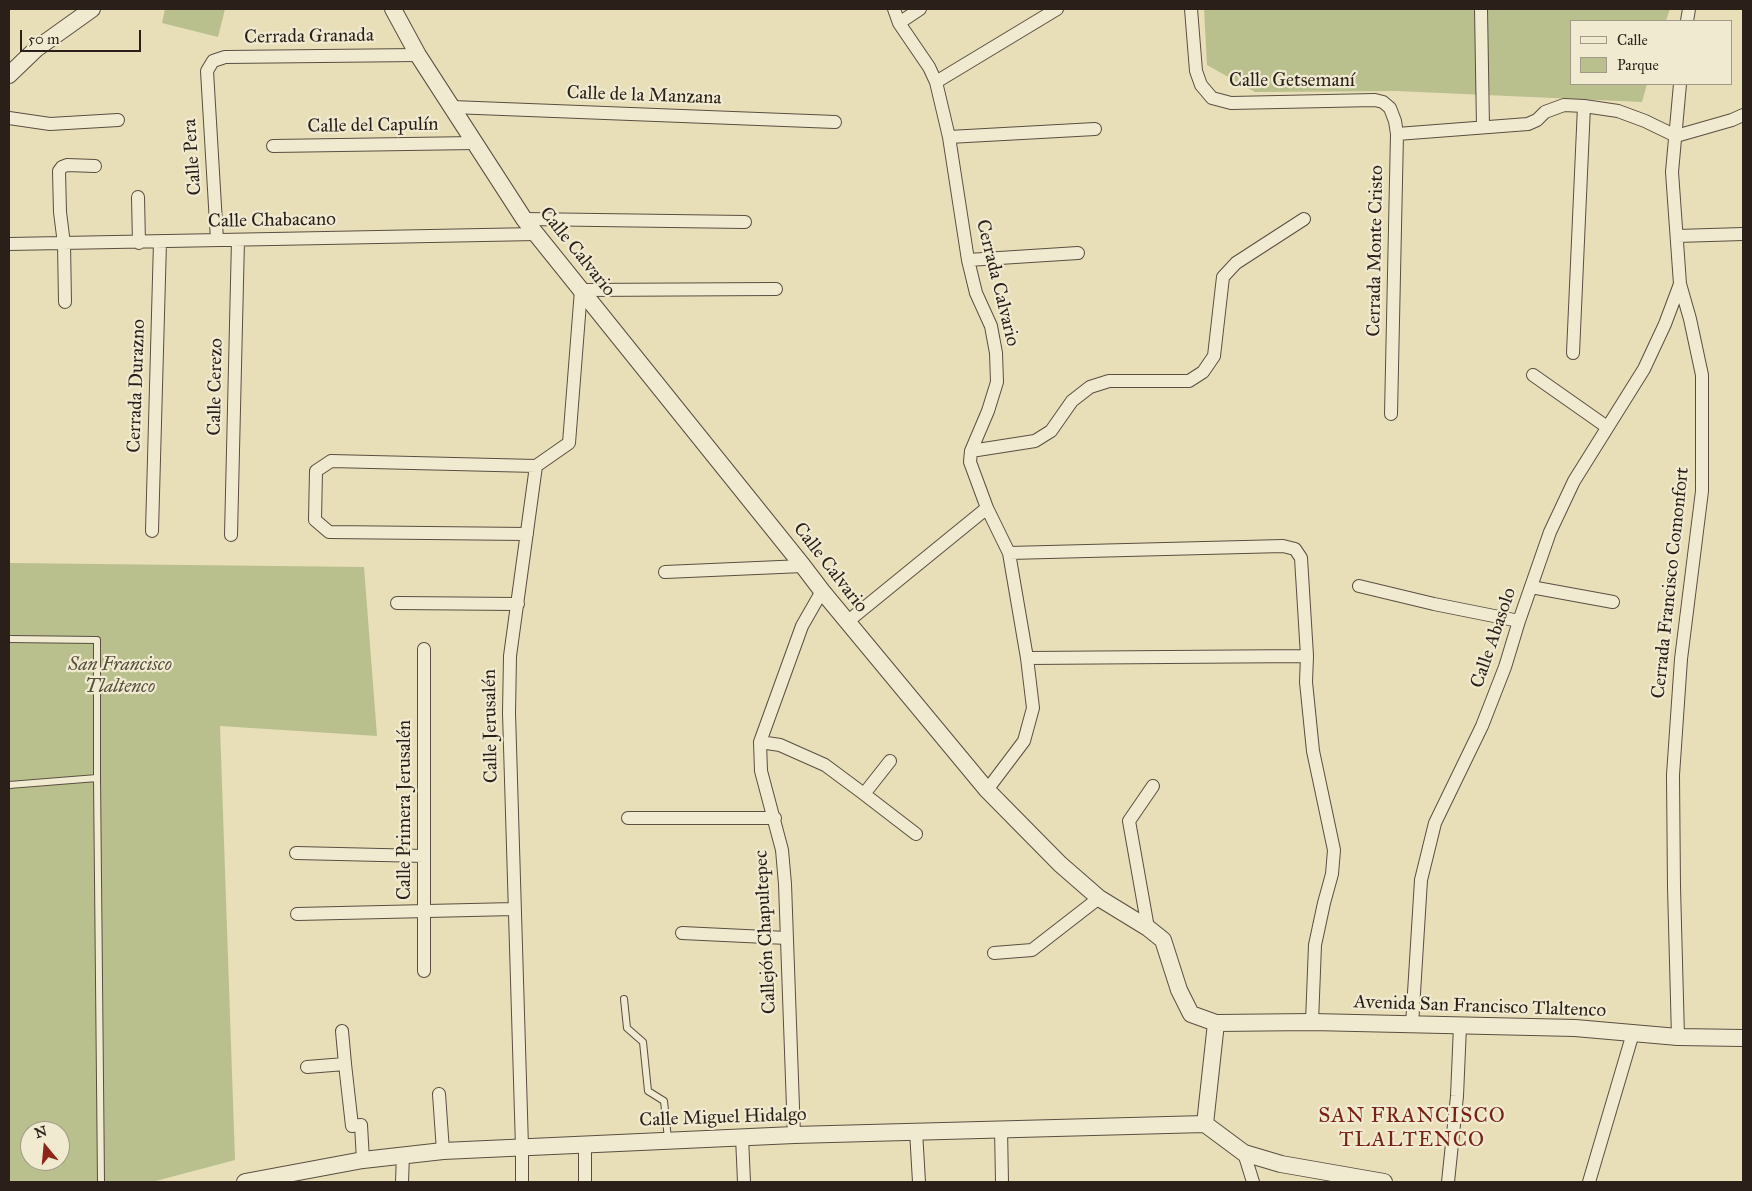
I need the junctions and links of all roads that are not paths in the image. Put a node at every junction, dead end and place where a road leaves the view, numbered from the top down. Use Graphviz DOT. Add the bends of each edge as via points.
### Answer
graph roads {
  1 [pos="92,9"];
  2 [pos="393,9"];
  3 [pos="894,9"];
  4 [pos="920,9"];
  5 [pos="1057,9"];
  6 [pos="1191,9"];
  7 [pos="1480,9"];
  8 [pos="899,23"];
  9 [pos="418,54"];
  10 [pos="207,71"];
  11 [pos="9,75"];
  12 [pos="936,82"];
  13 [pos="1680,85"];
  14 [pos="1375,100"];
  15 [pos="1584,106"];
  16 [pos="452,107"];
  17 [pos="1743,115"];
  18 [pos="9,118"];
  19 [pos="118,120"];
  20 [pos="835,122"];
  21 [pos="1483,127"];
  22 [pos="1095,129"];
  23 [pos="1397,134"];
  24 [pos="1676,136"];
  25 [pos="949,137"];
  26 [pos="475,143"];
  27 [pos="273,146"];
  28 [pos="95,166"];
  29 [pos="138,196"];
  30 [pos="524,219"];
  31 [pos="1304,219"];
  32 [pos="745,222"];
  33 [pos="536,234"];
  34 [pos="1743,234"];
  35 [pos="1677,236"];
  36 [pos="217,240"];
  37 [pos="238,240"];
  38 [pos="160,242"];
  39 [pos="139,243"];
  40 [pos="9,244"];
  41 [pos="64,244"];
  42 [pos="1078,253"];
  43 [pos="968,260"];
  44 [pos="1680,284"];
  45 [pos="776,289"];
  46 [pos="582,290"];
  47 [pos="65,302"];
  48 [pos="1574,353"];
  49 [pos="1533,375"];
  50 [pos="1392,414"];
  51 [pos="1607,427"];
  52 [pos="971,451"];
  53 [pos="536,466"];
  54 [pos="987,508"];
  55 [pos="152,531"];
  56 [pos="527,534"];
  57 [pos="231,535"];
  58 [pos="1009,553"];
  59 [pos="803,566"];
  60 [pos="665,572"];
  61 [pos="1359,586"];
  62 [pos="1532,587"];
  63 [pos="822,591"];
  64 [pos="1613,602"];
  65 [pos="397,603"];
  66 [pos="518,604"];
  67 [pos="1519,621"];
  68 [pos="847,622"];
  69 [pos="9,639"];
  70 [pos="424,650"];
  71 [pos="1306,656"];
  72 [pos="1027,658"];
  73 [pos="760,742"];
  74 [pos="890,761"];
  75 [pos="97,778"];
  76 [pos="9,785"];
  77 [pos="1153,786"];
  78 [pos="987,790"];
  79 [pos="864,794"];
  80 [pos="628,818"];
  81 [pos="775,818"];
  82 [pos="916,834"];
  83 [pos="296,853"];
  84 [pos="424,856"];
  85 [pos="1099,898"];
  86 [pos="514,909"];
  87 [pos="424,912"];
  88 [pos="297,914"];
  89 [pos="1148,928"];
  90 [pos="682,933"];
  91 [pos="787,938"];
  92 [pos="994,953"];
  93 [pos="424,971"];
  94 [pos="624,999"];
  95 [pos="1312,1022"];
  96 [pos="1216,1023"];
  97 [pos="1412,1025"];
  98 [pos="1460,1026"];
  99 [pos="342,1031"];
  100 [pos="1633,1033"];
  101 [pos="1678,1037"];
  102 [pos="1743,1038"];
  103 [pos="345,1064"];
  104 [pos="307,1067"];
  105 [pos="439,1094"];
  106 [pos="1206,1124"];
  107 [pos="1000,1128"];
  108 [pos="916,1131"];
  109 [pos="794,1135"];
  110 [pos="742,1137"];
  111 [pos="668,1140"];
  112 [pos="585,1144"];
  113 [pos="522,1147"];
  114 [pos="443,1151"];
  115 [pos="1244,1152"];
  116 [pos="404,1154"];
  117 [pos="363,1160"];
  118 [pos="101,1182"];
  119 [pos="245,1182"];
  120 [pos="402,1182"];
  121 [pos="522,1182"];
  122 [pos="585,1182"];
  123 [pos="744,1182"];
  124 [pos="919,1182"];
  125 [pos="1002,1182"];
  126 [pos="1253,1182"];
  127 [pos="1384,1182"];
  128 [pos="1448,1182"];
  129 [pos="1589,1182"];
  1 -- 11 [label="street" via="36,49"];
  2 -- 9 [label="street, Calle Calvario"];
  3 -- 8 [label="street, Cerrada Calvario"];
  4 -- 8 [label="street"];
  5 -- 12 [label="street"];
  6 -- 14 [label="street, Calle Getsemaní" via="1196,71 1201,85 1212,98 1231,103"];
  7 -- 21 [label="street"];
  8 -- 12 [label="street, Cerrada Calvario"];
  9 -- 10 [label="street, Cerrada Granada" via="225,57 213,61"];
  9 -- 16 [label="street, Calle Calvario"];
  10 -- 36 [label="street, Calle Pera"];
  12 -- 25 [label="street, Cerrada Calvario"];
  13 -- 24 [label="street, Cerrada Francisco Comonfort"];
  14 -- 23 [label="street, Cerrada Monte Cristo" via="1390,108"];
  15 -- 21 [label="street" via="1564,106 1545,112 1528,124"];
  15 -- 24 [label="street" via="1618,111"];
  15 -- 48 [label="street"];
  16 -- 20 [label="street, Calle de la Manzana"];
  16 -- 26 [label="street, Calle Calvario"];
  17 -- 24 [label="street"];
  18 -- 19 [label="street" via="50,124"];
  21 -- 23 [label="street"];
  22 -- 25 [label="street"];
  23 -- 50 [label="street, Cerrada Monte Cristo"];
  24 -- 35 [label="street, Cerrada Francisco Comonfort" via="1672,172"];
  25 -- 43 [label="street, Cerrada Calvario"];
  26 -- 27 [label="street, Calle del Capulín"];
  26 -- 30 [label="street, Calle Calvario"];
  28 -- 41 [label="street" via="68,165 59,172"];
  29 -- 39 [label="street"];
  30 -- 32 [label="street"];
  30 -- 33 [label="street, Calle Calvario"];
  31 -- 52 [label="street" via="1236,263 1223,277 1214,356 1203,372 1189,381 1109,381 1090,387 1072,401 1051,431 1034,441"];
  33 -- 37 [label="street, Calle Chabacano"];
  33 -- 46 [label="street, Calle Calvario"];
  34 -- 35 [label="street"];
  35 -- 44 [label="street, Cerrada Francisco Comonfort"];
  36 -- 37 [label="street, Calle Chabacano"];
  36 -- 38 [label="street, Calle Chabacano"];
  37 -- 57 [label="street, Calle Cerezo"];
  38 -- 39 [label="street, Calle Chabacano"];
  38 -- 55 [label="street, Cerrada Durazno"];
  39 -- 41 [label="street, Calle Chabacano"];
  40 -- 41 [label="street, Calle Chabacano"];
  41 -- 47 [label="street"];
  42 -- 43 [label="street"];
  43 -- 52 [label="street, Cerrada Calvario" via="976,293 991,326 997,382"];
  44 -- 51 [label="street, Calle Abasolo" via="1644,369"];
  44 -- 101 [label="street, Cerrada Francisco Comonfort" via="1702,375 1702,491 1681,659 1673,775"];
  45 -- 46 [label="street"];
  46 -- 53 [label="street" via="569,443"];
  46 -- 59 [label="street, Calle Calvario"];
  49 -- 51 [label="street"];
  51 -- 62 [label="street, Calle Abasolo" via="1574,481 1550,532"];
  52 -- 54 [label="street" via="970,462"];
  53 -- 56 [label="street, Calle Jerusalén"];
  53 -- 56 [label="street" via="331,461 316,471 314,520 329,532"];
  54 -- 58 [label="street"];
  54 -- 68 [label="street"];
  56 -- 66 [label="street, Calle Jerusalén"];
  58 -- 71 [label="street" via="1283,546 1296,549 1301,558"];
  58 -- 72 [label="street"];
  59 -- 60 [label="street"];
  59 -- 63 [label="street, Calle Calvario"];
  61 -- 67 [label="street"];
  62 -- 64 [label="street"];
  62 -- 67 [label="street, Calle Abasolo"];
  63 -- 68 [label="street, Calle Calvario"];
  63 -- 73 [label="street, Callejón Chapultepec" via="802,626"];
  65 -- 66 [label="street"];
  66 -- 86 [label="street, Calle Jerusalén" via="510,656 509,713"];
  67 -- 97 [label="street, Calle Abasolo" via="1482,726 1435,823 1421,880"];
  68 -- 78 [label="street, Calle Calvario"];
  69 -- 75 [label="lane" via="97,640"];
  70 -- 84 [label="street, Calle Primera Jerusalén"];
  71 -- 72 [label="street"];
  71 -- 95 [label="street" via="1313,751 1334,850 1332,874 1315,945"];
  72 -- 78 [label="street" via="1033,708 1024,741"];
  73 -- 79 [label="street" via="780,745 825,765"];
  73 -- 81 [label="street, Callejón Chapultepec" via="761,771"];
  74 -- 79 [label="street"];
  75 -- 76 [label="lane"];
  75 -- 118 [label="lane"];
  77 -- 89 [label="street" via="1129,821"];
  78 -- 85 [label="street, Calle Calvario" via="1060,864"];
  79 -- 82 [label="street"];
  80 -- 81 [label="street"];
  81 -- 91 [label="street, Callejón Chapultepec" via="786,884"];
  83 -- 84 [label="street"];
  84 -- 87 [label="street, Calle Primera Jerusalén"];
  85 -- 89 [label="street, Calle Calvario"];
  85 -- 92 [label="street" via="1032,950"];
  86 -- 87 [label="street"];
  86 -- 113 [label="street, Calle Jerusalén"];
  87 -- 88 [label="street"];
  87 -- 93 [label="street, Calle Primera Jerusalén"];
  89 -- 96 [label="street, Calle Calvario" via="1163,940 1179,990 1191,1014"];
  90 -- 91 [label="street"];
  91 -- 109 [label="street, Callejón Chapultepec"];
  94 -- 111 [label="lane" via="627,1028 643,1042 648,1091 664,1101"];
  95 -- 96 [label="street, Avenida San Francisco Tlaltenco"];
  95 -- 97 [label="street, Avenida San Francisco Tlaltenco"];
  96 -- 106 [label="street"];
  97 -- 98 [label="street, Avenida San Francisco Tlaltenco"];
  98 -- 100 [label="street, Avenida San Francisco Tlaltenco" via="1575,1028"];
  98 -- 128 [label="street"];
  99 -- 103 [label="street"];
  100 -- 101 [label="street, Avenida San Francisco Tlaltenco"];
  100 -- 129 [label="street"];
  101 -- 102 [label="street, Avenida San Francisco Tlaltenco"];
  103 -- 104 [label="street"];
  103 -- 117 [label="street" via="352,1126 361,1125"];
  105 -- 114 [label="street"];
  106 -- 107 [label="street, Calle Miguel Hidalgo"];
  106 -- 115 [label="street"];
  107 -- 108 [label="street, Calle Miguel Hidalgo"];
  107 -- 125 [label="street"];
  108 -- 109 [label="street, Calle Miguel Hidalgo"];
  108 -- 124 [label="street"];
  109 -- 110 [label="street, Calle Miguel Hidalgo"];
  110 -- 111 [label="street, Calle Miguel Hidalgo"];
  110 -- 123 [label="street"];
  111 -- 112 [label="street, Calle Miguel Hidalgo"];
  112 -- 113 [label="street, Calle Miguel Hidalgo"];
  112 -- 122 [label="street"];
  113 -- 114 [label="street, Calle Miguel Hidalgo"];
  113 -- 121 [label="street, Calle Jerusalén"];
  114 -- 116 [label="street, Calle Miguel Hidalgo"];
  115 -- 126 [label="street"];
  115 -- 127 [label="street" via="1281,1164"];
  116 -- 117 [label="street, Calle Miguel Hidalgo"];
  116 -- 120 [label="street"];
  117 -- 119 [label="street, Calle Miguel Hidalgo"];
}
